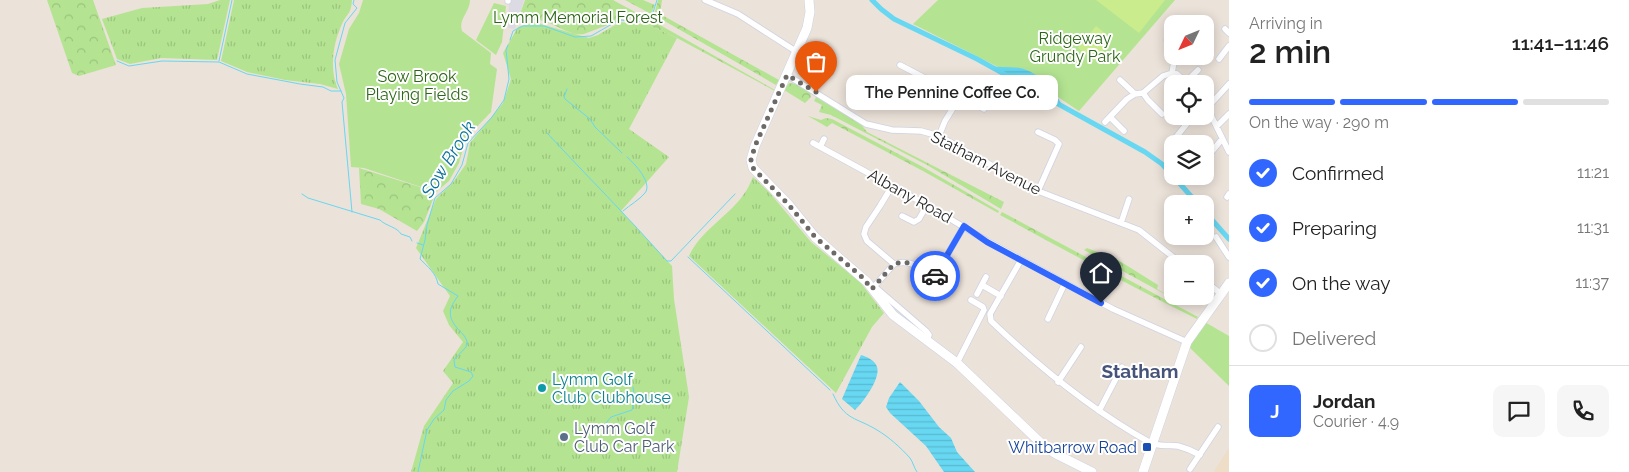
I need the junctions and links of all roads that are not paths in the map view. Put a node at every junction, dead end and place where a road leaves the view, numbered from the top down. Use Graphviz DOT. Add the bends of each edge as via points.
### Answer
graph roads {
  1 [pos="705,0"];
  2 [pos="809,0"];
  3 [pos="1229,46"];
  4 [pos="797,52"];
  5 [pos="1219,59"];
  6 [pos="900,65"];
  7 [pos="1174,65"];
  8 [pos="1198,70"];
  9 [pos="1172,73"];
  10 [pos="787,75"];
  11 [pos="1178,75"];
  12 [pos="1194,75"];
  13 [pos="1120,80"];
  14 [pos="1229,84"];
  15 [pos="1143,93"];
  16 [pos="1135,94"];
  17 [pos="960,96"];
  18 [pos="1214,99"];
  19 [pos="984,109"];
  20 [pos="1162,114"];
  21 [pos="1229,114"];
  22 [pos="1110,117"];
  23 [pos="1214,121"];
  24 [pos="1105,122"];
  25 [pos="1186,125"];
  26 [pos="1217,126"];
  27 [pos="1124,131"];
  28 [pos="1038,132"];
  29 [pos="1178,135"];
  30 [pos="939,136"];
  31 [pos="824,139"];
  32 [pos="1222,139"];
  33 [pos="812,144"];
  34 [pos="820,147"];
  35 [pos="1214,149"];
  36 [pos="1229,152"];
  37 [pos="892,186"];
  38 [pos="1038,190"];
  39 [pos="1129,199"];
  40 [pos="927,205"];
  41 [pos="902,216"];
  42 [pos="1121,223"];
  43 [pos="964,226"];
  44 [pos="1216,237"];
  45 [pos="1171,255"];
  46 [pos="1229,257"];
  47 [pos="1022,260"];
  48 [pos="894,264"];
  49 [pos="986,277"];
  50 [pos="1065,283"];
  51 [pos="1214,284"];
  52 [pos="982,285"];
  53 [pos="874,288"];
  54 [pos="1226,288"];
  55 [pos="977,294"];
  56 [pos="1001,296"];
  57 [pos="971,300"];
  58 [pos="1048,319"];
  59 [pos="1187,342"];
  60 [pos="1081,346"];
  61 [pos="957,363"];
  62 [pos="1122,367"];
  63 [pos="1058,382"];
  64 [pos="1099,411"];
  65 [pos="1218,426"];
  66 [pos="1152,444"];
  67 [pos="1200,455"];
  68 [pos="1190,469"];
  69 [pos="1092,472"];
  70 [pos="1143,472"];
  1 -- 4 [label="street" via="738,14"];
  2 -- 4 [label="street" via="810,20"];
  3 -- 5 [label="street"];
  4 -- 10 [label="street"];
  6 -- 17 [label="street"];
  7 -- 9 [label="street"];
  8 -- 12 [label="street"];
  9 -- 11 [label="street"];
  9 -- 15 [label="street" via="1163,76"];
  10 -- 30 [label="street, Statham Avenue" via="866,124"];
  10 -- 53 [label="street" via="755,146 751,160 753,168 815,237"];
  13 -- 16 [label="street"];
  14 -- 18 [label="street"];
  15 -- 16 [label="street"];
  15 -- 20 [label="street"];
  16 -- 22 [label="street"];
  17 -- 19 [label="street"];
  17 -- 30 [label="street"];
  21 -- 26 [label="street"];
  22 -- 24 [label="street"];
  22 -- 27 [label="street"];
  23 -- 26 [label="street"];
  25 -- 29 [label="street"];
  26 -- 32 [label="street"];
  28 -- 38 [label="street" via="1060,144"];
  30 -- 38 [label="street, Statham Avenue"];
  31 -- 34 [label="street"];
  32 -- 35 [label="street"];
  32 -- 36 [label="street"];
  33 -- 34 [label="street, Albany Road"];
  34 -- 37 [label="street, Albany Road"];
  37 -- 40 [label="street, Albany Road"];
  37 -- 48 [label="street" via="864,234 867,241"];
  38 -- 42 [label="street, Statham Avenue"];
  39 -- 42 [label="street"];
  40 -- 41 [label="street" via="917,220 911,221"];
  40 -- 43 [label="street, Albany Road"];
  42 -- 45 [label="street, Statham Avenue" via="1139,230"];
  43 -- 47 [label="street, Albany Road"];
  43 -- 48 [label="street" via="935,276 912,263"];
  44 -- 46 [label="street"];
  47 -- 50 [label="street, Albany Road"];
  47 -- 56 [label="street"];
  48 -- 53 [label="street"];
  49 -- 52 [label="street"];
  50 -- 58 [label="street"];
  50 -- 59 [label="street, Albany Road" via="1113,310"];
  51 -- 54 [label="street"];
  52 -- 55 [label="street"];
  52 -- 56 [label="street"];
  53 -- 61 [label="street" via="893,316"];
  54 -- 59 [label="street"];
  56 -- 63 [label="street" via="990,314 991,321"];
  57 -- 61 [label="street" via="984,310"];
  59 -- 66 [label="street"];
  60 -- 63 [label="street"];
  61 -- 69 [label="street" via="1044,446"];
  62 -- 64 [label="street"];
  63 -- 64 [label="street"];
  64 -- 66 [label="street"];
  65 -- 67 [label="street" via="1209,435"];
  66 -- 67 [label="street" via="1180,447"];
  66 -- 70 [label="street"];
  67 -- 68 [label="street"];
}
